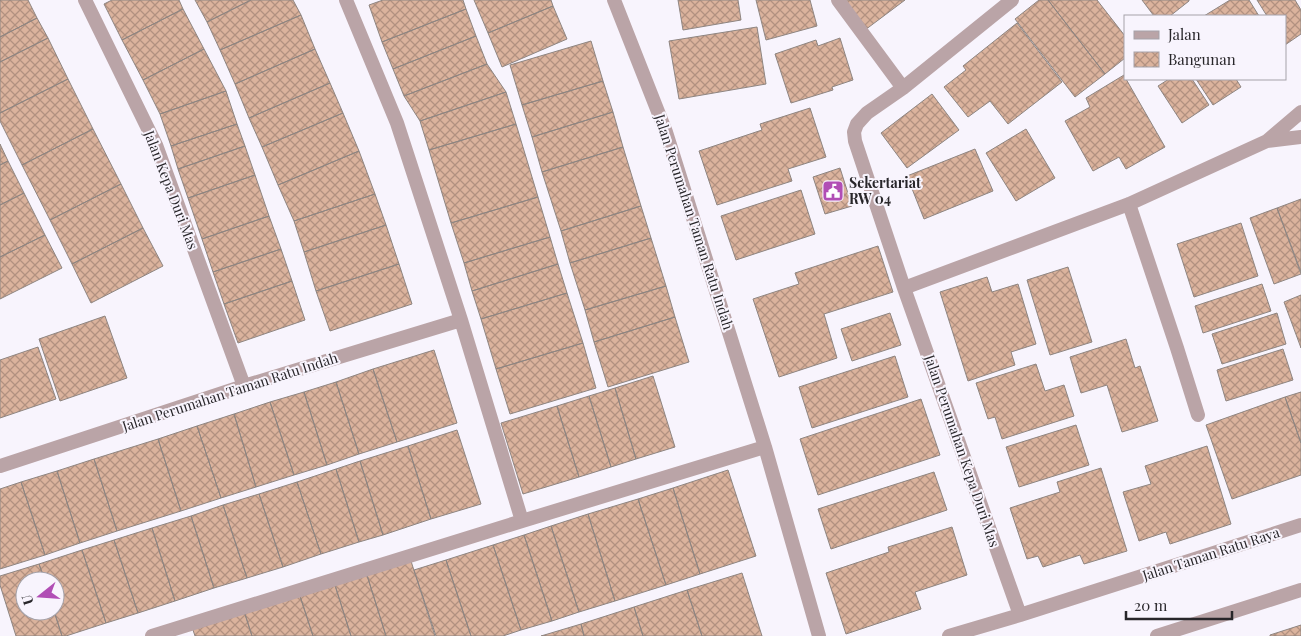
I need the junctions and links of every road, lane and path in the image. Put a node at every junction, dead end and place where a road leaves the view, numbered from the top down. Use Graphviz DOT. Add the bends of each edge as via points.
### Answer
graph roads {
  1 [pos="85,0"];
  2 [pos="346,0"];
  3 [pos="614,0"];
  4 [pos="838,0"];
  5 [pos="1012,0"];
  6 [pos="903,88"];
  7 [pos="1301,112"];
  8 [pos="1301,137"];
  9 [pos="1267,140"];
  10 [pos="1129,204"];
  11 [pos="904,288"];
  12 [pos="461,320"];
  13 [pos="244,386"];
  14 [pos="1198,415"];
  15 [pos="765,447"];
  16 [pos="0,466"];
  17 [pos="522,520"];
  18 [pos="1301,525"];
  19 [pos="1301,590"];
  20 [pos="1020,614"];
  21 [pos="152,636"];
  22 [pos="819,636"];
  23 [pos="949,636"];
  24 [pos="1157,636"];
  1 -- 13 [label="street, Jalan Kepa Duri Mas" via="156,146"];
  2 -- 12 [label="street" via="397,123"];
  3 -- 15 [label="street, Jalan Perumahan Taman Ratu Indah" via="666,132"];
  4 -- 6 [label="street"];
  5 -- 6 [label="street, Jalan Perumahan Kepa Duri Mas"];
  6 -- 11 [label="street, Jalan Perumahan Kepa Duri Mas" via="857,124 854,141"];
  7 -- 9 [label="street"];
  8 -- 9 [label="street"];
  9 -- 10 [label="street"];
  10 -- 11 [label="street"];
  10 -- 14 [label="street"];
  11 -- 20 [label="street, Jalan Perumahan Kepa Duri Mas"];
  12 -- 13 [label="street, Jalan Perumahan Taman Ratu Indah"];
  12 -- 17 [label="street"];
  13 -- 16 [label="street, Jalan Perumahan Taman Ratu Indah"];
  15 -- 17 [label="street"];
  15 -- 22 [label="street, Jalan Perumahan Taman Ratu Indah"];
  17 -- 21 [label="street"];
  18 -- 20 [label="street, Jalan Taman Ratu Raya"];
  19 -- 24 [label="street"];
  20 -- 23 [label="street, Jalan Taman Ratu Raya"];
}
